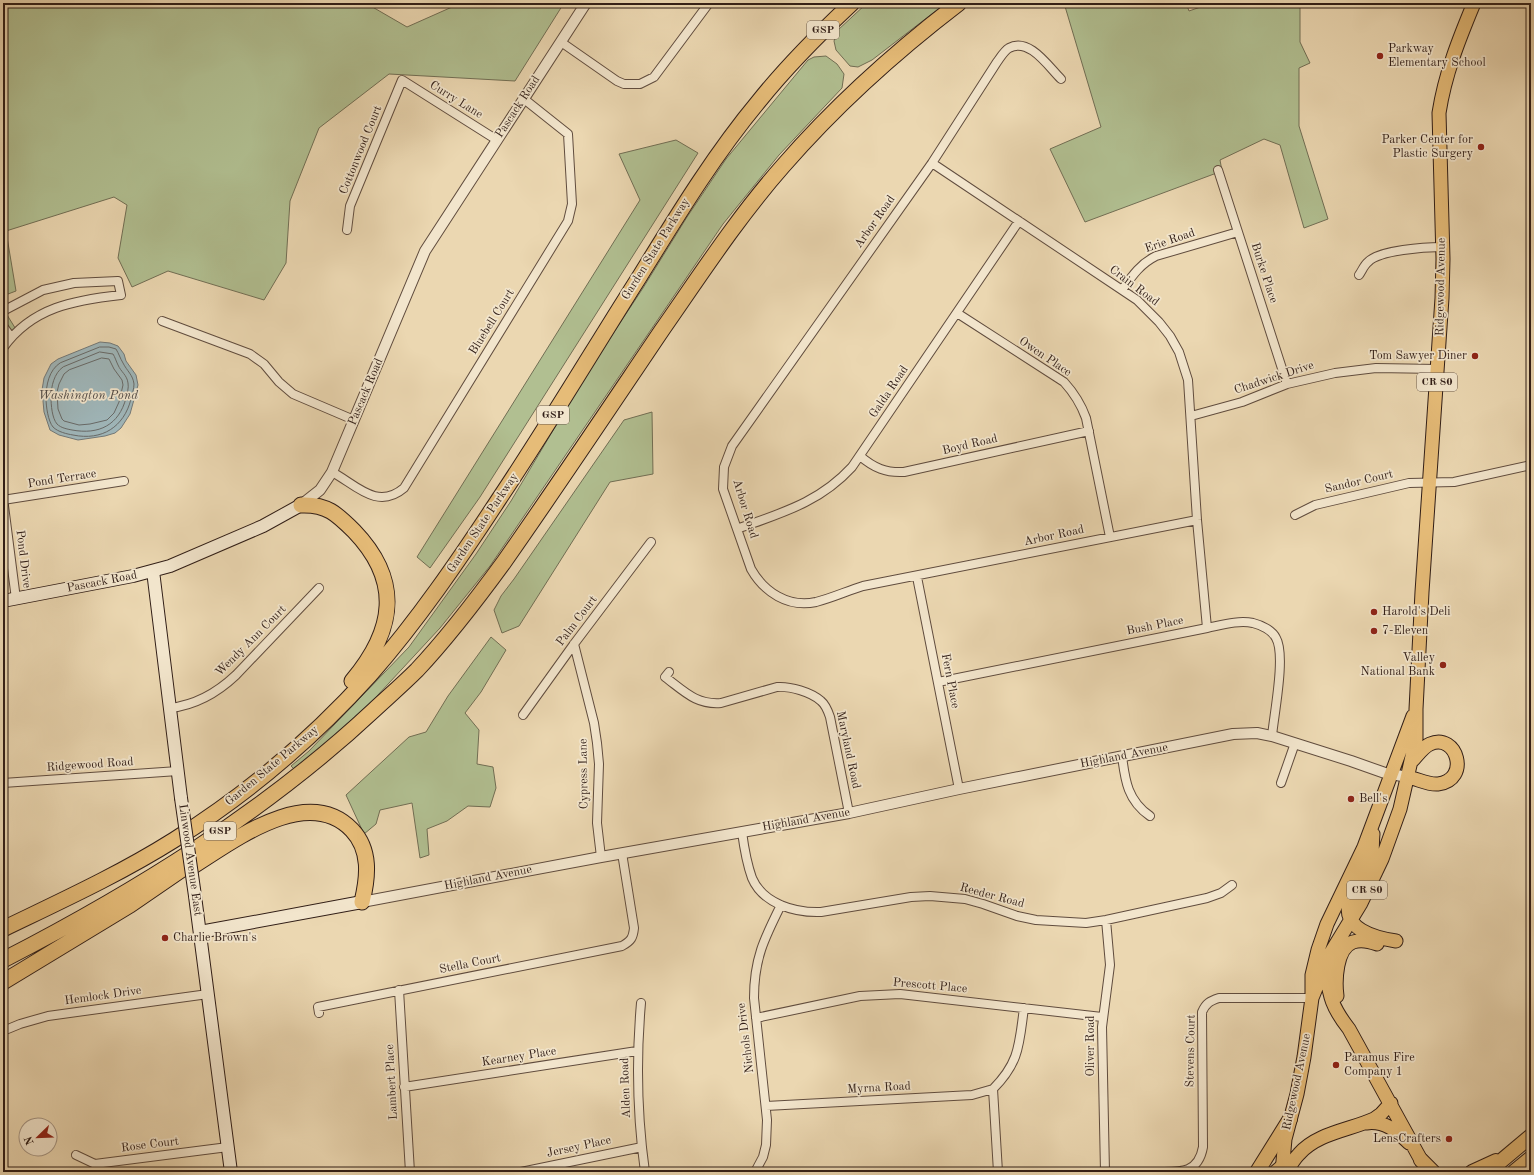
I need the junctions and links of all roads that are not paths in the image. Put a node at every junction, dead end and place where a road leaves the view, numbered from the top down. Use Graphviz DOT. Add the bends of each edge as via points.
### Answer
graph roads {
  1 [pos="586,3"];
  2 [pos="709,3"];
  3 [pos="852,3"];
  4 [pos="960,3"];
  5 [pos="1473,7"];
  6 [pos="561,42"];
  7 [pos="1061,79"];
  8 [pos="402,80"];
  9 [pos="524,99"];
  10 [pos="497,140"];
  11 [pos="932,163"];
  12 [pos="1218,170"];
  13 [pos="1019,221"];
  14 [pos="347,230"];
  15 [pos="1238,232"];
  16 [pos="1442,247"];
  17 [pos="1359,275"];
  18 [pos="1122,290"];
  19 [pos="3,311"];
  20 [pos="957,313"];
  21 [pos="162,321"];
  22 [pos="3,326"];
  23 [pos="11,337"];
  24 [pos="3,348"];
  25 [pos="1438,369"];
  26 [pos="1288,384"];
  27 [pos="1191,416"];
  28 [pos="354,420"];
  29 [pos="1089,431"];
  30 [pos="860,456"];
  31 [pos="1531,465"];
  32 [pos="332,472"];
  33 [pos="124,482"];
  34 [pos="1430,482"];
  35 [pos="3,499"];
  36 [pos="302,505"];
  37 [pos="1295,515"];
  38 [pos="1197,520"];
  39 [pos="5,523"];
  40 [pos="738,529"];
  41 [pos="1110,537"];
  42 [pos="651,542"];
  43 [pos="153,571"];
  44 [pos="917,577"];
  45 [pos="320,588"];
  46 [pos="16,599"];
  47 [pos="3,601"];
  48 [pos="1207,628"];
  49 [pos="574,644"];
  50 [pos="415,672"];
  51 [pos="669,672"];
  52 [pos="938,682"];
  53 [pos="170,708"];
  54 [pos="1416,709"];
  55 [pos="523,715"];
  56 [pos="1272,736"];
  57 [pos="1295,743"];
  58 [pos="288,756"];
  59 [pos="1122,756"];
  60 [pos="1412,761"];
  61 [pos="178,771"];
  62 [pos="1393,774"];
  63 [pos="1408,777"];
  64 [pos="3,782"];
  65 [pos="1281,783"];
  66 [pos="959,789"];
  67 [pos="849,813"];
  68 [pos="1150,816"];
  69 [pos="1373,825"];
  70 [pos="742,832"];
  71 [pos="622,853"];
  72 [pos="602,857"];
  73 [pos="1232,885"];
  74 [pos="362,902"];
  75 [pos="130,905"];
  76 [pos="781,905"];
  77 [pos="1106,920"];
  78 [pos="1351,920"];
  79 [pos="3,928"];
  80 [pos="200,932"];
  81 [pos="3,960"];
  82 [pos="1325,967"];
  83 [pos="3,982"];
  84 [pos="398,990"];
  85 [pos="208,994"];
  86 [pos="1312,998"];
  87 [pos="641,1003"];
  88 [pos="1024,1008"];
  89 [pos="319,1013"];
  90 [pos="1102,1017"];
  91 [pos="756,1018"];
  92 [pos="1350,1029"];
  93 [pos="3,1031"];
  94 [pos="638,1051"];
  95 [pos="404,1087"];
  96 [pos="993,1089"];
  97 [pos="1391,1103"];
  98 [pos="766,1106"];
  99 [pos="1290,1119"];
  100 [pos="1362,1124"];
  101 [pos="1531,1136"];
  102 [pos="228,1147"];
  103 [pos="642,1147"];
  104 [pos="1510,1153"];
  105 [pos="76,1155"];
  106 [pos="1531,1158"];
  107 [pos="1421,1161"];
  108 [pos="1531,1166"];
  109 [pos="1282,1171"];
  110 [pos="231,1172"];
  111 [pos="410,1172"];
  112 [pos="520,1172"];
  113 [pos="645,1172"];
  114 [pos="755,1172"];
  115 [pos="998,1172"];
  116 [pos="1105,1172"];
  117 [pos="1156,1172"];
  118 [pos="1257,1172"];
  119 [pos="1433,1172"];
  120 [pos="1472,1172"];
  121 [pos="1488,1172"];
  122 [pos="1514,1172"];
  123 [pos="1526,1172"];
  1 -- 6 [label="street, Pascack Road"];
  2 -- 6 [label="street" via="654,76 640,84 624,84 617,81"];
  3 -- 58 [label="highway, Garden State Parkway / GSP" via="777,79 712,163 511,481 422,611 368,677"];
  4 -- 50 [label="highway, Garden State Parkway / GSP" via="924,30 861,85 820,125 764,189 713,256 504,562 471,607"];
  5 -- 16 [label="main road, Ridgewood Avenue / CR 80" via="1449,67 1439,113"];
  6 -- 9 [label="street, Pascack Road"];
  7 -- 11 [label="street, Arbor Road" via="1028,47 1019,44 1008,48"];
  8 -- 10 [label="street, Curry Lane"];
  8 -- 14 [label="street, Cottonwood Court" via="350,206"];
  9 -- 10 [label="street, Pascack Road"];
  9 -- 32 [label="street, Bluebell Court" via="568,134 572,204 568,221 404,488 392,496 378,496 360,491"];
  10 -- 28 [label="street, Pascack Road" via="425,252"];
  11 -- 13 [label="street, Crain Road"];
  11 -- 40 [label="street, Arbor Road" via="732,446 722,478 723,489"];
  12 -- 15 [label="street, Burke Place"];
  13 -- 18 [label="street, Crain Road"];
  13 -- 20 [label="street, Galda Road"];
  15 -- 18 [label="street, Erie Road" via="1156,256 1139,267"];
  15 -- 26 [label="street, Burke Place"];
  16 -- 17 [label="street" via="1382,255 1368,261"];
  16 -- 25 [label="main road, Ridgewood Avenue / CR 80" via="1443,281"];
  18 -- 27 [label="street, Crain Road" via="1137,300 1159,322 1179,352 1188,380"];
  19 -- 23 [label="street" via="43,290 74,283 118,281 121,295 93,298 62,306 30,321"];
  20 -- 29 [label="street, Owen Place" via="1064,382 1078,399"];
  20 -- 30 [label="street, Galda Road"];
  21 -- 28 [label="street" via="257,358 293,394"];
  22 -- 23 [label="street"];
  23 -- 24 [label="street"];
  25 -- 26 [label="street, Chadwick Drive" via="1356,369"];
  25 -- 34 [label="main road, Ridgewood Avenue / CR 80"];
  26 -- 27 [label="street, Chadwick Drive" via="1242,402"];
  27 -- 38 [label="street, Crain Road"];
  28 -- 32 [label="street, Pascack Road"];
  29 -- 30 [label="street, Boyd Road" via="904,472 884,471"];
  29 -- 41 [label="street, Owen Place"];
  30 -- 40 [label="street, Galda Road" via="842,478 814,498"];
  31 -- 34 [label="street, Sandor Court" via="1454,482"];
  32 -- 36 [label="street, Pascack Road" via="320,490"];
  33 -- 35 [label="street, Pond Terrace"];
  34 -- 37 [label="street, Sandor Court" via="1409,483 1314,505"];
  34 -- 54 [label="main road, Ridgewood Avenue / CR 80"];
  35 -- 39 [label="street, Pond Drive"];
  36 -- 43 [label="main road, Pascack Road" via="264,526"];
  36 -- 58 [label="highway" via="322,507 333,512 366,544 383,572 387,608 385,624 369,658"];
  38 -- 41 [label="street, Arbor Road"];
  38 -- 48 [label="street, Crain Road"];
  39 -- 46 [label="street, Pond Drive"];
  40 -- 44 [label="street, Arbor Road" via="756,578 771,593 791,602 814,602 863,586"];
  41 -- 44 [label="street, Arbor Road"];
  42 -- 49 [label="street, Palm Court"];
  43 -- 46 [label="main road, Pascack Road"];
  43 -- 53 [label="main road, Linwood Avenue East"];
  44 -- 52 [label="street, Fern Place"];
  45 -- 53 [label="street, Wendy Ann Court" via="225,685 196,702"];
  46 -- 47 [label="main road, Pascack Road"];
  48 -- 52 [label="street, Bush Place"];
  48 -- 56 [label="street, Bush Place" via="1235,623 1254,623 1276,637 1280,648 1280,665"];
  49 -- 55 [label="street, Palm Court"];
  49 -- 72 [label="street, Cypress Lane" via="597,743 597,823"];
  50 -- 75 [label="highway, Garden State Parkway / GSP" via="394,699 369,724 302,782 251,822"];
  50 -- 81 [label="highway, Garden State Parkway / GSP" via="319,759 252,810 132,888 72,924"];
  51 -- 67 [label="street, Maryland Road" via="665,677 694,699 707,703 721,703 785,686 793,687 821,701 830,717"];
  52 -- 66 [label="street, Fern Place"];
  53 -- 61 [label="main road, Linwood Avenue East"];
  54 -- 60 [label="main road, Ridgewood Avenue / CR 80" via="1416,739"];
  54 -- 62 [label="main road, Ridgewood Avenue / CR 80"];
  56 -- 57 [label="street, Highland Avenue"];
  56 -- 59 [label="street, Highland Avenue" via="1233,734"];
  57 -- 62 [label="street, Highland Avenue"];
  57 -- 65 [label="street"];
  58 -- 79 [label="highway, Garden State Parkway / GSP" via="173,841 72,896"];
  59 -- 66 [label="street, Highland Avenue"];
  59 -- 68 [label="street" via="1131,796 1140,809"];
  60 -- 63 [label="main road, Ridgewood Avenue / CR 80"];
  60 -- 63 [label="main road" via="1428,746 1440,742 1453,750 1458,766 1453,777 1440,784"];
  61 -- 64 [label="street, Ridgewood Road"];
  61 -- 80 [label="main road, Linwood Avenue East, bridge"];
  62 -- 63 [label="street, Highland Avenue"];
  62 -- 69 [label="main road, Ridgewood Avenue / CR 80"];
  63 -- 78 [label="main road, Ridgewood Avenue / CR 80" via="1396,823 1382,859"];
  66 -- 67 [label="street, Highland Avenue"];
  67 -- 70 [label="street, Highland Avenue"];
  69 -- 78 [label="main road" via="1372,857 1350,901"];
  69 -- 86 [label="main road, Ridgewood Avenue / CR 80" via="1322,937 1312,975"];
  70 -- 71 [label="street, Highland Avenue"];
  70 -- 76 [label="street, Reeder Road" via="752,878 767,896"];
  71 -- 72 [label="street, Highland Avenue"];
  71 -- 84 [label="street, Stella Court" via="634,928 632,939 622,946"];
  72 -- 74 [label="street, Highland Avenue"];
  73 -- 77 [label="street, Reeder Road" via="1221,893 1207,898"];
  74 -- 75 [label="highway" via="367,874 366,858 361,844 353,831 341,821 327,814 312,812 285,817 251,831"];
  74 -- 80 [label="main road, Highland Avenue"];
  75 -- 83 [label="highway, Garden State Parkway / GSP"];
  76 -- 77 [label="street, Reeder Road" via="806,913 911,897 949,897 1036,920 1086,923"];
  76 -- 91 [label="street, Nichols Drive" via="766,934 756,963"];
  77 -- 90 [label="street, Oliver Road" via="1110,965"];
  78 -- 82 [label="main road, Ridgewood Avenue / CR 80"];
  78 -- 92 [label="main road" via="1364,932 1394,945 1358,940 1349,944 1344,951 1338,964 1336,985 1340,1005"];
  80 -- 85 [label="main road, Linwood Avenue East"];
  82 -- 86 [label="main road, Ridgewood Avenue / CR 80"];
  82 -- 92 [label="main road" via="1333,1005"];
  84 -- 89 [label="street, Stella Court" via="318,1007"];
  84 -- 95 [label="street, Lambert Place"];
  85 -- 93 [label="street, Hemlock Drive" via="48,1016"];
  85 -- 102 [label="main road, Linwood Avenue East"];
  86 -- 99 [label="main road, Ridgewood Avenue / CR 80" via="1302,1071"];
  86 -- 117 [label="street, Stevens Court" via="1219,998 1210,1000 1205,1005 1202,1012 1202,1154 1182,1172"];
  87 -- 94 [label="street, Alden Road"];
  88 -- 90 [label="street, Prescott Place"];
  88 -- 91 [label="street, Prescott Place" via="918,995 882,994 860,996"];
  88 -- 96 [label="street" via="1016,1057 1005,1077"];
  90 -- 116 [label="street, Oliver Road"];
  91 -- 98 [label="street, Nichols Drive"];
  92 -- 97 [label="main road"];
  94 -- 95 [label="street, Kearney Place"];
  94 -- 103 [label="street, Alden Road" via="637,1082"];
  95 -- 111 [label="street, Lambert Place"];
  96 -- 98 [label="street, Myrna Road" via="972,1095"];
  96 -- 115 [label="street"];
  97 -- 100 [label="main road" via="1378,1116"];
  97 -- 107 [label="main road"];
  98 -- 114 [label="street, Nichols Drive" via="766,1145"];
  99 -- 109 [label="main road, Ridgewood Avenue / CR 80"];
  99 -- 118 [label="highway"];
  100 -- 107 [label="main road" via="1377,1123 1398,1133"];
  100 -- 109 [label="main road" via="1321,1138 1298,1154"];
  101 -- 104 [label="highway"];
  102 -- 105 [label="street, Rose Court" via="95,1164"];
  102 -- 110 [label="main road, Linwood Avenue East"];
  103 -- 112 [label="street, Jersey Place"];
  103 -- 113 [label="street, Alden Road"];
  104 -- 120 [label="highway"];
  104 -- 121 [label="highway"];
  106 -- 122 [label="highway"];
  107 -- 119 [label="highway"];
  108 -- 123 [label="highway"];
}
